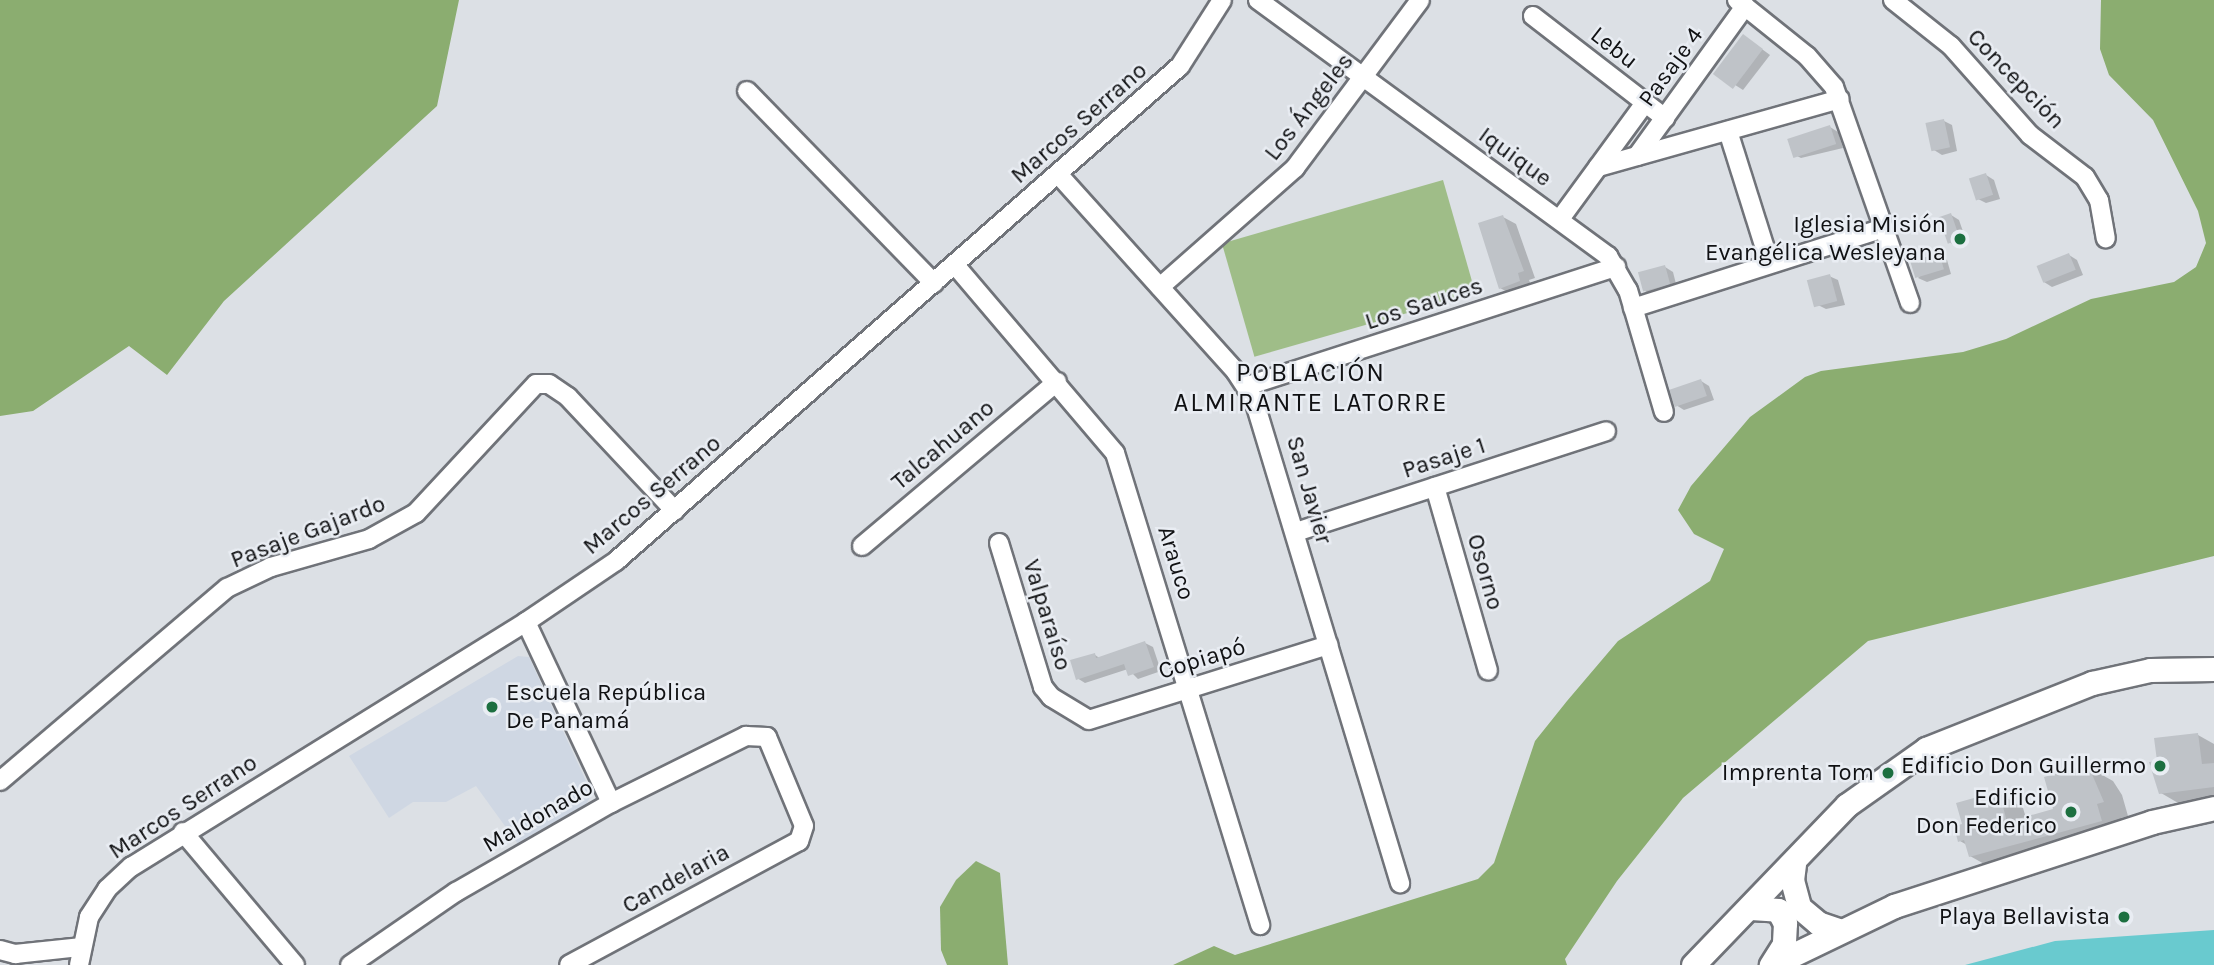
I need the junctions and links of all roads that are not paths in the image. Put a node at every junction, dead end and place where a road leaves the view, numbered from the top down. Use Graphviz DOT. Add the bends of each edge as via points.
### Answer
graph roads {
  1 [pos="1222,0"];
  2 [pos="1258,0"];
  3 [pos="1420,0"];
  4 [pos="1893,0"];
  5 [pos="1741,3"];
  6 [pos="1533,16"];
  7 [pos="1364,77"];
  8 [pos="747,91"];
  9 [pos="1840,99"];
  10 [pos="1646,103"];
  11 [pos="1665,118"];
  12 [pos="1728,131"];
  13 [pos="1637,156"];
  14 [pos="1598,167"];
  15 [pos="1058,174"];
  16 [pos="1560,219"];
  17 [pos="1884,228"];
  18 [pos="2106,238"];
  19 [pos="1770,264"];
  20 [pos="955,265"];
  21 [pos="1616,267"];
  22 [pos="934,283"];
  23 [pos="1160,287"];
  24 [pos="1910,303"];
  25 [pos="1633,308"];
  26 [pos="1057,382"];
  27 [pos="1247,386"];
  28 [pos="1664,412"];
  29 [pos="1606,431"];
  30 [pos="1435,487"];
  31 [pos="675,511"];
  32 [pos="1296,532"];
  33 [pos="999,543"];
  34 [pos="862,546"];
  35 [pos="526,622"];
  36 [pos="1329,645"];
  37 [pos="2214,669"];
  38 [pos="1488,671"];
  39 [pos="1188,689"];
  40 [pos="1089,720"];
  41 [pos="0,781"];
  42 [pos="611,803"];
  43 [pos="2214,808"];
  44 [pos="183,832"];
  45 [pos="804,832"];
  46 [pos="1794,864"];
  47 [pos="1400,883"];
  48 [pos="1751,908"];
  49 [pos="1260,925"];
  50 [pos="1838,930"];
  51 [pos="0,950"];
  52 [pos="79,956"];
  53 [pos="295,965"];
  54 [pos="352,965"];
  55 [pos="569,965"];
  56 [pos="1693,965"];
  57 [pos="1771,965"];
  1 -- 15 [label="street, Marcos Serrano" via="1201,40 1180,66"];
  2 -- 7 [label="street, Iquique"];
  3 -- 7 [label="street, Los Ángeles"];
  4 -- 18 [label="street, Concepción" via="1959,53 2030,135 2090,182 2103,213"];
  5 -- 9 [label="street" via="1817,65"];
  5 -- 11 [label="street, Pasaje 4"];
  6 -- 10 [label="street, Lebu"];
  7 -- 16 [label="street, Iquique"];
  7 -- 23 [label="street, Los Ángeles" via="1295,168"];
  8 -- 22 [label="street"];
  9 -- 12 [label="street"];
  9 -- 17 [label="street"];
  10 -- 11 [label="street, Lebu"];
  10 -- 14 [label="street"];
  11 -- 13 [label="street, Pasaje 4"];
  12 -- 13 [label="street"];
  12 -- 19 [label="street"];
  13 -- 14 [label="street"];
  14 -- 16 [label="street"];
  15 -- 20 [label="street, Marcos Serrano"];
  15 -- 23 [label="street, San Javier"];
  16 -- 21 [label="street, Iquique"];
  17 -- 19 [label="street"];
  17 -- 24 [label="street"];
  19 -- 25 [label="street"];
  20 -- 22 [label="street, Marcos Serrano"];
  20 -- 26 [label="street, Arauco"];
  21 -- 25 [label="street, Iquique"];
  21 -- 27 [label="street, Los Sauces"];
  22 -- 31 [label="street, Marcos Serrano"];
  23 -- 27 [label="street, San Javier"];
  25 -- 28 [label="street, Iquique"];
  26 -- 34 [label="street, Talcahuano"];
  26 -- 39 [label="street, Arauco" via="1115,453"];
  27 -- 32 [label="street, San Javier" via="1261,414"];
  29 -- 30 [label="street, Pasaje 1"];
  30 -- 32 [label="street, Pasaje 1"];
  30 -- 38 [label="street, Osorno"];
  31 -- 35 [label="street, Marcos Serrano" via="616,561"];
  31 -- 41 [label="street, Pasaje Gajardo" via="568,397 549,384 536,384 416,513 369,539 271,567 227,589"];
  32 -- 36 [label="street, San Javier"];
  33 -- 40 [label="street, Valparaíso" via="1043,687"];
  35 -- 42 [label="street"];
  35 -- 44 [label="street, Marcos Serrano"];
  36 -- 39 [label="street, Copiapó"];
  36 -- 47 [label="street, San Javier"];
  37 -- 46 [label="main road" via="2150,670 2092,683 1951,735 1863,790"];
  39 -- 40 [label="street, Copiapó"];
  39 -- 49 [label="street, Arauco"];
  42 -- 45 [label="street, Maldonado" via="746,736 762,735 774,746"];
  42 -- 54 [label="street, Maldonado" via="456,892"];
  43 -- 50 [label="main road" via="2151,822"];
  44 -- 52 [label="street, Marcos Serrano" via="107,889 89,917"];
  44 -- 53 [label="street"];
  45 -- 55 [label="street, Candelaria" via="796,844"];
  46 -- 48 [label="main road"];
  46 -- 50 [label="main road" via="1792,880 1799,907 1818,923"];
  48 -- 56 [label="main road"];
  48 -- 57 [label="main road" via="1778,910 1785,923 1784,944"];
  50 -- 57 [label="main road"];
  51 -- 52 [label="street"];
}
